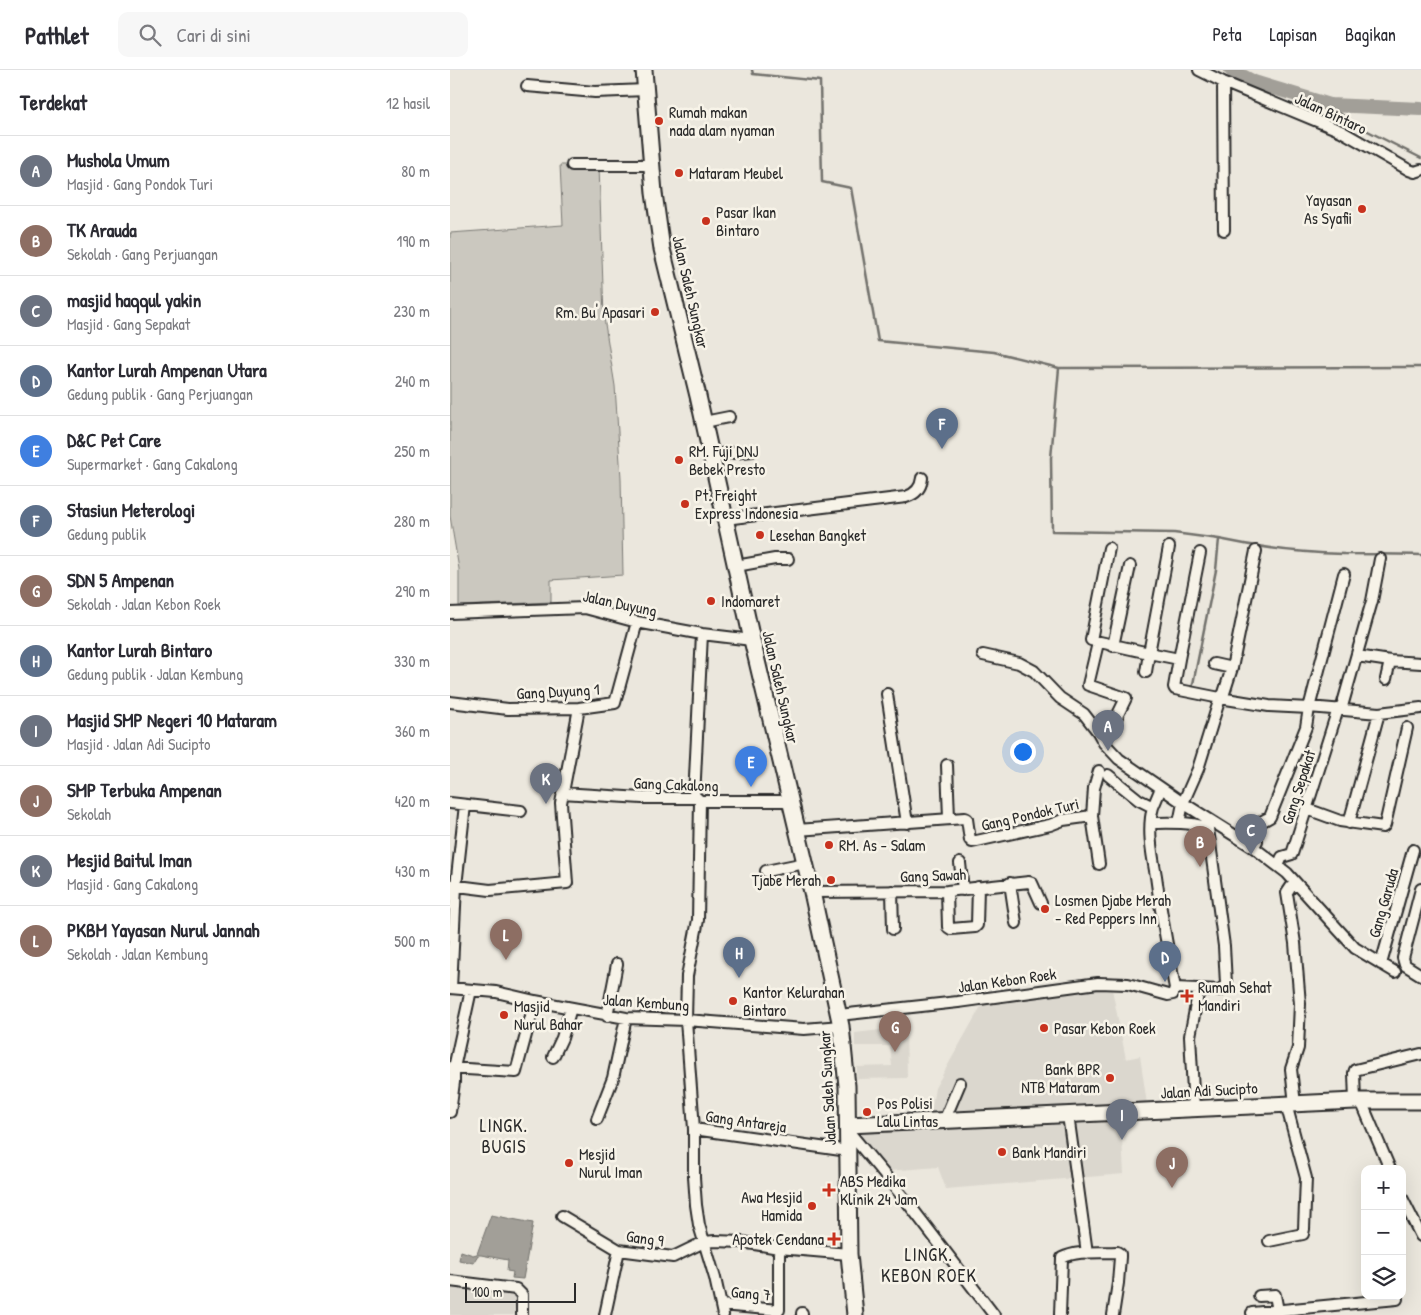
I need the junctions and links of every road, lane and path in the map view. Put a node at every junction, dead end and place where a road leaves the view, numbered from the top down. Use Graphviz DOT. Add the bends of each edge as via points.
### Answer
graph roads {
  1 [pos="644,70"];
  2 [pos="1199,70"];
  3 [pos="1223,82"];
  4 [pos="527,86"];
  5 [pos="646,90"];
  6 [pos="652,165"];
  7 [pos="572,166"];
  8 [pos="1421,170"];
  9 [pos="1224,230"];
  10 [pos="729,417"];
  11 [pos="704,422"];
  12 [pos="752,451"];
  13 [pos="711,455"];
  14 [pos="922,478"];
  15 [pos="725,519"];
  16 [pos="1169,547"];
  17 [pos="1109,548"];
  18 [pos="1256,551"];
  19 [pos="1200,553"];
  20 [pos="788,559"];
  21 [pos="1380,559"];
  22 [pos="736,566"];
  23 [pos="1130,566"];
  24 [pos="1344,574"];
  25 [pos="450,613"];
  26 [pos="637,622"];
  27 [pos="702,634"];
  28 [pos="752,640"];
  29 [pos="1098,643"];
  30 [pos="1113,646"];
  31 [pos="1149,653"];
  32 [pos="982,655"];
  33 [pos="1358,656"];
  34 [pos="1179,659"];
  35 [pos="1390,661"];
  36 [pos="1421,663"];
  37 [pos="1214,664"];
  38 [pos="1232,668"];
  39 [pos="1146,672"];
  40 [pos="1386,679"];
  41 [pos="886,694"];
  42 [pos="1222,696"];
  43 [pos="450,702"];
  44 [pos="579,708"];
  45 [pos="1309,708"];
  46 [pos="1421,708"];
  47 [pos="1340,710"];
  48 [pos="1379,712"];
  49 [pos="1407,728"];
  50 [pos="1104,743"];
  51 [pos="947,765"];
  52 [pos="1161,788"];
  53 [pos="562,794"];
  54 [pos="697,800"];
  55 [pos="789,801"];
  56 [pos="450,803"];
  57 [pos="1183,803"];
  58 [pos="465,805"];
  59 [pos="1153,807"];
  60 [pos="1307,810"];
  61 [pos="521,811"];
  62 [pos="1092,816"];
  63 [pos="950,818"];
  64 [pos="1151,822"];
  65 [pos="908,823"];
  66 [pos="1179,823"];
  67 [pos="1349,823"];
  68 [pos="797,830"];
  69 [pos="1253,847"];
  70 [pos="1413,850"];
  71 [pos="805,863"];
  72 [pos="960,863"];
  73 [pos="1099,864"];
  74 [pos="1278,866"];
  75 [pos="766,871"];
  76 [pos="1010,883"];
  77 [pos="1297,885"];
  78 [pos="453,886"];
  79 [pos="978,888"];
  80 [pos="1421,889"];
  81 [pos="963,890"];
  82 [pos="892,891"];
  83 [pos="947,891"];
  84 [pos="812,892"];
  85 [pos="1041,903"];
  86 [pos="1016,923"];
  87 [pos="893,929"];
  88 [pos="616,964"];
  89 [pos="1381,964"];
  90 [pos="1395,972"];
  91 [pos="1421,975"];
  92 [pos="451,988"];
  93 [pos="1175,988"];
  94 [pos="471,990"];
  95 [pos="1199,990"];
  96 [pos="535,1001"];
  97 [pos="571,1008"];
  98 [pos="607,1016"];
  99 [pos="626,1018"];
  100 [pos="686,1020"];
  101 [pos="840,1021"];
  102 [pos="1421,1054"];
  103 [pos="553,1057"];
  104 [pos="452,1068"];
  105 [pos="960,1083"];
  106 [pos="1421,1100"];
  107 [pos="1358,1101"];
  108 [pos="1291,1104"];
  109 [pos="1194,1108"];
  110 [pos="450,1112"];
  111 [pos="1068,1115"];
  112 [pos="597,1119"];
  113 [pos="944,1121"];
  114 [pos="848,1128"];
  115 [pos="694,1129"];
  116 [pos="848,1152"];
  117 [pos="1388,1165"];
  118 [pos="1406,1206"];
  119 [pos="562,1216"];
  120 [pos="1421,1236"];
  121 [pos="1269,1241"];
  122 [pos="704,1242"];
  123 [pos="779,1248"];
  124 [pos="619,1250"];
  125 [pos="1087,1253"];
  126 [pos="849,1254"];
  127 [pos="450,1281"];
  128 [pos="1259,1296"];
  129 [pos="1389,1300"];
  130 [pos="722,1310"];
  131 [pos="1278,1311"];
  132 [pos="1309,1312"];
  133 [pos="1252,1314"];
  134 [pos="522,1315"];
  135 [pos="605,1315"];
  136 [pos="855,1315"];
  137 [pos="994,1315"];
  138 [pos="1060,1315"];
  139 [pos="1113,1315"];
  1 -- 5 [label="highway, Jalan Saleh Sungkar"];
  2 -- 3 [label="street, Jalan Bintaro"];
  3 -- 8 [label="street, Jalan Bintaro" via="1341,131 1412,172"];
  3 -- 9 [label="street"];
  4 -- 5 [label="street" via="595,92"];
  5 -- 6 [label="highway, Jalan Saleh Sungkar"];
  6 -- 7 [label="street"];
  6 -- 11 [label="highway, Jalan Saleh Sungkar" via="662,249"];
  10 -- 11 [label="street"];
  11 -- 13 [label="highway, Jalan Saleh Sungkar"];
  12 -- 13 [label="street"];
  13 -- 15 [label="highway, Jalan Saleh Sungkar"];
  14 -- 15 [label="street" via="918,490 906,497"];
  15 -- 22 [label="highway, Jalan Saleh Sungkar"];
  16 -- 31 [label="street"];
  17 -- 29 [label="street" via="1090,637"];
  18 -- 38 [label="street"];
  19 -- 34 [label="street"];
  20 -- 22 [label="street"];
  21 -- 33 [label="street, Gang Sepakat"];
  22 -- 28 [label="highway, Jalan Saleh Sungkar"];
  23 -- 30 [label="street"];
  24 -- 45 [label="street"];
  25 -- 26 [label="street, Jalan Duyung" via="585,608"];
  26 -- 27 [label="street, Jalan Duyung"];
  26 -- 44 [label="street, Gang Duyung 1" via="615,703"];
  27 -- 28 [label="street, Jalan Duyung"];
  27 -- 54 [label="street" via="696,742"];
  28 -- 55 [label="highway, Jalan Saleh Sungkar"];
  29 -- 30 [label="street"];
  29 -- 50 [label="street" via="1088,685 1126,698"];
  30 -- 31 [label="street"];
  31 -- 34 [label="street"];
  31 -- 39 [label="street"];
  32 -- 50 [label="street" via="1019,663 1034,671 1060,698 1084,714"];
  33 -- 35 [label="street"];
  33 -- 47 [label="street, Gang Sepakat"];
  34 -- 42 [label="street" via="1175,689"];
  35 -- 36 [label="street"];
  35 -- 40 [label="street"];
  37 -- 38 [label="street"];
  38 -- 42 [label="street"];
  41 -- 65 [label="street"];
  42 -- 45 [label="street" via="1269,706"];
  42 -- 57 [label="street"];
  43 -- 44 [label="street, Gang Duyung 1" via="508,709"];
  44 -- 53 [label="street"];
  45 -- 47 [label="street"];
  45 -- 69 [label="street" via="1306,727 1270,817 1257,824 1257,841"];
  46 -- 48 [label="street"];
  47 -- 48 [label="street"];
  47 -- 60 [label="street, Gang Sepakat"];
  48 -- 67 [label="street"];
  49 -- 67 [label="street" via="1385,826"];
  50 -- 52 [label="street" via="1119,759"];
  51 -- 63 [label="street"];
  52 -- 57 [label="street"];
  52 -- 59 [label="street"];
  53 -- 54 [label="street, Gang Cakalong"];
  53 -- 78 [label="street" via="567,883 490,890"];
  54 -- 55 [label="street, Gang Cakalong"];
  54 -- 100 [label="street" via="698,920 687,976"];
  55 -- 68 [label="highway, Jalan Saleh Sungkar"];
  56 -- 58 [label="street"];
  57 -- 66 [label="street"];
  57 -- 69 [label="street"];
  58 -- 61 [label="street"];
  58 -- 78 [label="street"];
  59 -- 62 [label="street" via="1138,800 1104,773 1094,788"];
  59 -- 64 [label="street"];
  60 -- 67 [label="street"];
  60 -- 74 [label="street, Gang Sepakat" via="1292,854 1282,857"];
  62 -- 63 [label="street, Gang Pondok Turi" via="972,842 967,819"];
  62 -- 73 [label="street, Gang Pondok Turi"];
  63 -- 65 [label="street"];
  64 -- 66 [label="street"];
  64 -- 93 [label="street" via="1157,884"];
  65 -- 68 [label="street"];
  66 -- 95 [label="street" via="1208,829 1224,946 1225,988"];
  68 -- 71 [label="highway, Jalan Saleh Sungkar"];
  69 -- 74 [label="street"];
  70 -- 89 [label="street, Gang Garuda"];
  71 -- 75 [label="street"];
  71 -- 84 [label="highway, Jalan Saleh Sungkar"];
  72 -- 81 [label="street"];
  74 -- 77 [label="street"];
  76 -- 79 [label="street, Gang Sawah"];
  76 -- 85 [label="street, Gang Sawah" via="1032,882"];
  76 -- 86 [label="street"];
  77 -- 89 [label="street" via="1355,948"];
  77 -- 108 [label="street" via="1291,887 1287,894 1300,1004 1298,1048 1291,1069"];
  78 -- 92 [label="street"];
  79 -- 81 [label="street, Gang Sawah"];
  79 -- 83 [label="street" via="975,927 948,927"];
  80 -- 91 [label="street" via="1403,958 1405,965"];
  81 -- 83 [label="street, Gang Sawah"];
  82 -- 83 [label="street, Gang Sawah"];
  82 -- 84 [label="street, Gang Sawah"];
  82 -- 87 [label="street"];
  84 -- 101 [label="highway, Jalan Saleh Sungkar"];
  88 -- 98 [label="street"];
  89 -- 90 [label="street"];
  92 -- 94 [label="street, Jalan Kembung"];
  93 -- 95 [label="street"];
  93 -- 101 [label="street, Jalan Kebon Roek" via="1173,994 1168,995 1128,984 1098,983"];
  94 -- 96 [label="street, Jalan Kembung"];
  94 -- 104 [label="street"];
  95 -- 109 [label="street" via="1190,1036"];
  96 -- 97 [label="street, Jalan Kembung"];
  96 -- 104 [label="street" via="516,1072"];
  97 -- 98 [label="street, Jalan Kembung"];
  97 -- 103 [label="street"];
  98 -- 99 [label="street, Jalan Kembung"];
  99 -- 100 [label="street, Jalan Kembung"];
  99 -- 112 [label="street" via="613,1078"];
  100 -- 101 [label="street, Jalan Kembung" via="804,1029"];
  100 -- 115 [label="street"];
  101 -- 114 [label="highway, Jalan Saleh Sungkar"];
  102 -- 107 [label="street" via="1355,1070"];
  104 -- 110 [label="street" via="454,1082"];
  105 -- 113 [label="street"];
  106 -- 107 [label="highway, Jalan Adi Sucipto"];
  107 -- 108 [label="highway, Jalan Adi Sucipto"];
  107 -- 117 [label="street"];
  108 -- 109 [label="highway, Jalan Adi Sucipto"];
  108 -- 121 [label="street" via="1305,1169 1304,1229 1303,1234"];
  109 -- 111 [label="highway, Jalan Adi Sucipto"];
  111 -- 113 [label="highway, Jalan Adi Sucipto"];
  111 -- 125 [label="street"];
  113 -- 114 [label="highway, Jalan Adi Sucipto"];
  114 -- 116 [label="highway, Jalan Saleh Sungkar"];
  114 -- 137 [label="street"];
  115 -- 116 [label="street, Gang Antareja"];
  115 -- 122 [label="street, Gang Antareja" via="694,1177"];
  116 -- 126 [label="highway, Jalan Saleh Sungkar"];
  118 -- 120 [label="street"];
  119 -- 124 [label="street, Gang 9"];
  122 -- 123 [label="street, Gang 9" via="742,1242"];
  122 -- 124 [label="street, Gang 9" via="673,1256"];
  122 -- 130 [label="street, Gang Antareja"];
  123 -- 126 [label="street, Gang 9"];
  123 -- 130 [label="street, Gang 7" via="779,1310"];
  124 -- 135 [label="street"];
  125 -- 138 [label="street" via="1062,1258"];
  125 -- 139 [label="street" via="1120,1254"];
  126 -- 136 [label="highway, Jalan Saleh Sungkar"];
  127 -- 134 [label="street" via="516,1289 522,1295"];
  128 -- 131 [label="street" via="1275,1295"];
  129 -- 132 [label="street"];
  131 -- 132 [label="street"];
  131 -- 133 [label="street"];
}
